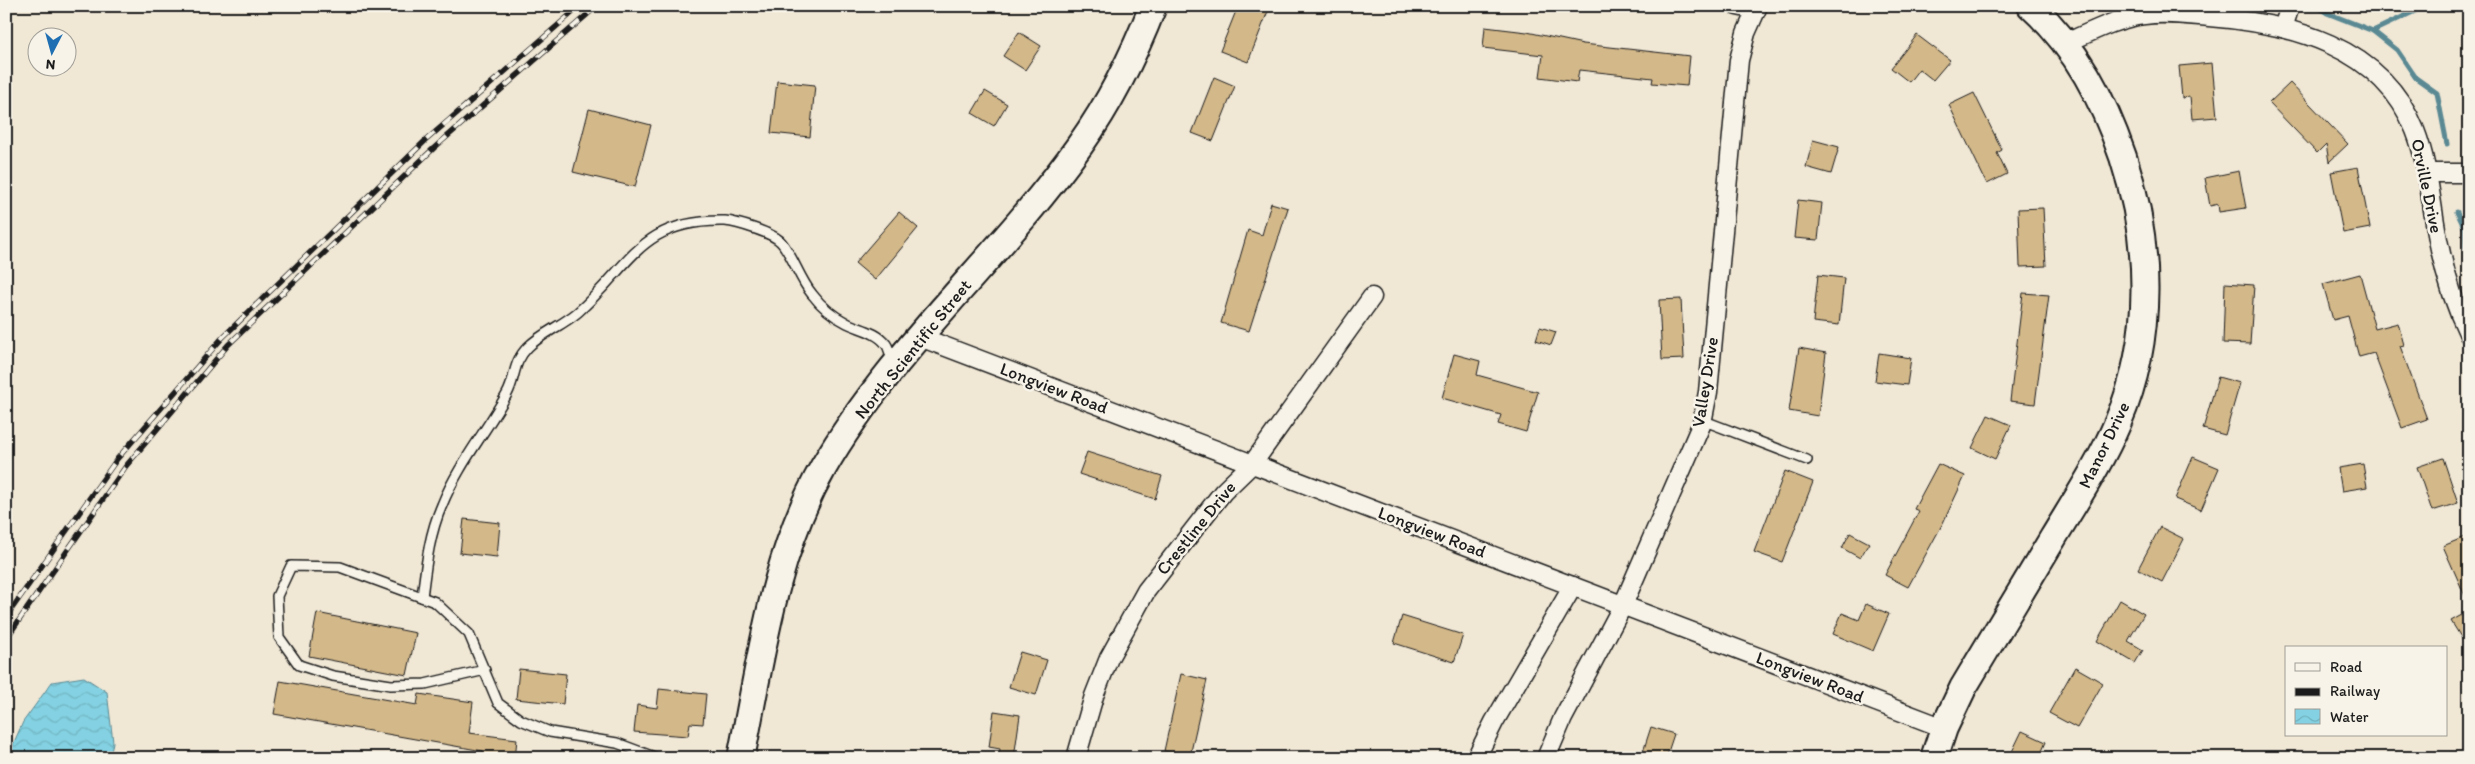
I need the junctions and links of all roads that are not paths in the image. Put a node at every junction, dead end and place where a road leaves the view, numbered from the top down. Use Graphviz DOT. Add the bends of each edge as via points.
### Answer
graph roads {
  1 [pos="1153,6"];
  2 [pos="1737,6"];
  3 [pos="2031,6"];
  4 [pos="2290,6"];
  5 [pos="1757,8"];
  6 [pos="2283,28"];
  7 [pos="2066,43"];
  8 [pos="2469,173"];
  9 [pos="2427,174"];
  10 [pos="1372,297"];
  11 [pos="2469,335"];
  12 [pos="920,336"];
  13 [pos="894,366"];
  14 [pos="1702,420"];
  15 [pos="1807,460"];
  16 [pos="1253,464"];
  17 [pos="1573,586"];
  18 [pos="422,597"];
  19 [pos="1623,605"];
  20 [pos="485,670"];
  21 [pos="1944,728"];
  22 [pos="657,758"];
  23 [pos="741,758"];
  24 [pos="1076,758"];
  25 [pos="1476,758"];
  26 [pos="1546,758"];
  27 [pos="1934,758"];
  1 -- 12 [label="street, North Scientific Street" via="1126,68 1080,145 1026,214"];
  2 -- 5 [label="street"];
  3 -- 7 [label="street, Manor Drive"];
  4 -- 6 [label="street"];
  5 -- 14 [label="street, Valley Drive" via="1739,60 1708,392"];
  6 -- 7 [label="street, Orville Drive" via="2226,18 2144,14 2116,21"];
  6 -- 9 [label="street, Orville Drive" via="2348,52 2380,76 2405,108 2415,129"];
  7 -- 21 [label="street, Manor Drive" via="2105,110 2134,198 2145,290 2140,346 2128,398 2106,449 1963,688"];
  8 -- 9 [label="street"];
  9 -- 11 [label="street, Orville Drive" via="2440,249 2451,290"];
  10 -- 16 [label="street, Crestline Drive"];
  12 -- 13 [label="street, North Scientific Street"];
  12 -- 16 [label="street, Longview Road"];
  13 -- 18 [label="lane" via="886,344 871,332 846,323 826,310 810,293 781,241 739,222 702,221 671,227 627,260 576,314 528,347 514,368 509,391 442,504 429,544"];
  13 -- 23 [label="street, North Scientific Street" via="823,468 790,541 769,619"];
  14 -- 15 [label="lane"];
  14 -- 19 [label="street, Valley Drive" via="1691,453"];
  16 -- 17 [label="street, Longview Road"];
  16 -- 24 [label="street, Crestline Drive" via="1223,492 1146,591 1128,621 1094,696"];
  17 -- 19 [label="street, Longview Road"];
  17 -- 25 [label="street"];
  18 -- 20 [label="lane" via="435,602 469,634"];
  18 -- 20 [label="lane" via="340,568 291,566 277,596 279,638 299,665 333,676 391,686 425,684"];
  19 -- 21 [label="street, Longview Road"];
  19 -- 26 [label="street, Valley Drive" via="1563,718"];
  20 -- 22 [label="lane" via="498,703 521,720 550,732 616,743"];
  21 -- 27 [label="street, Manor Drive"];
}
